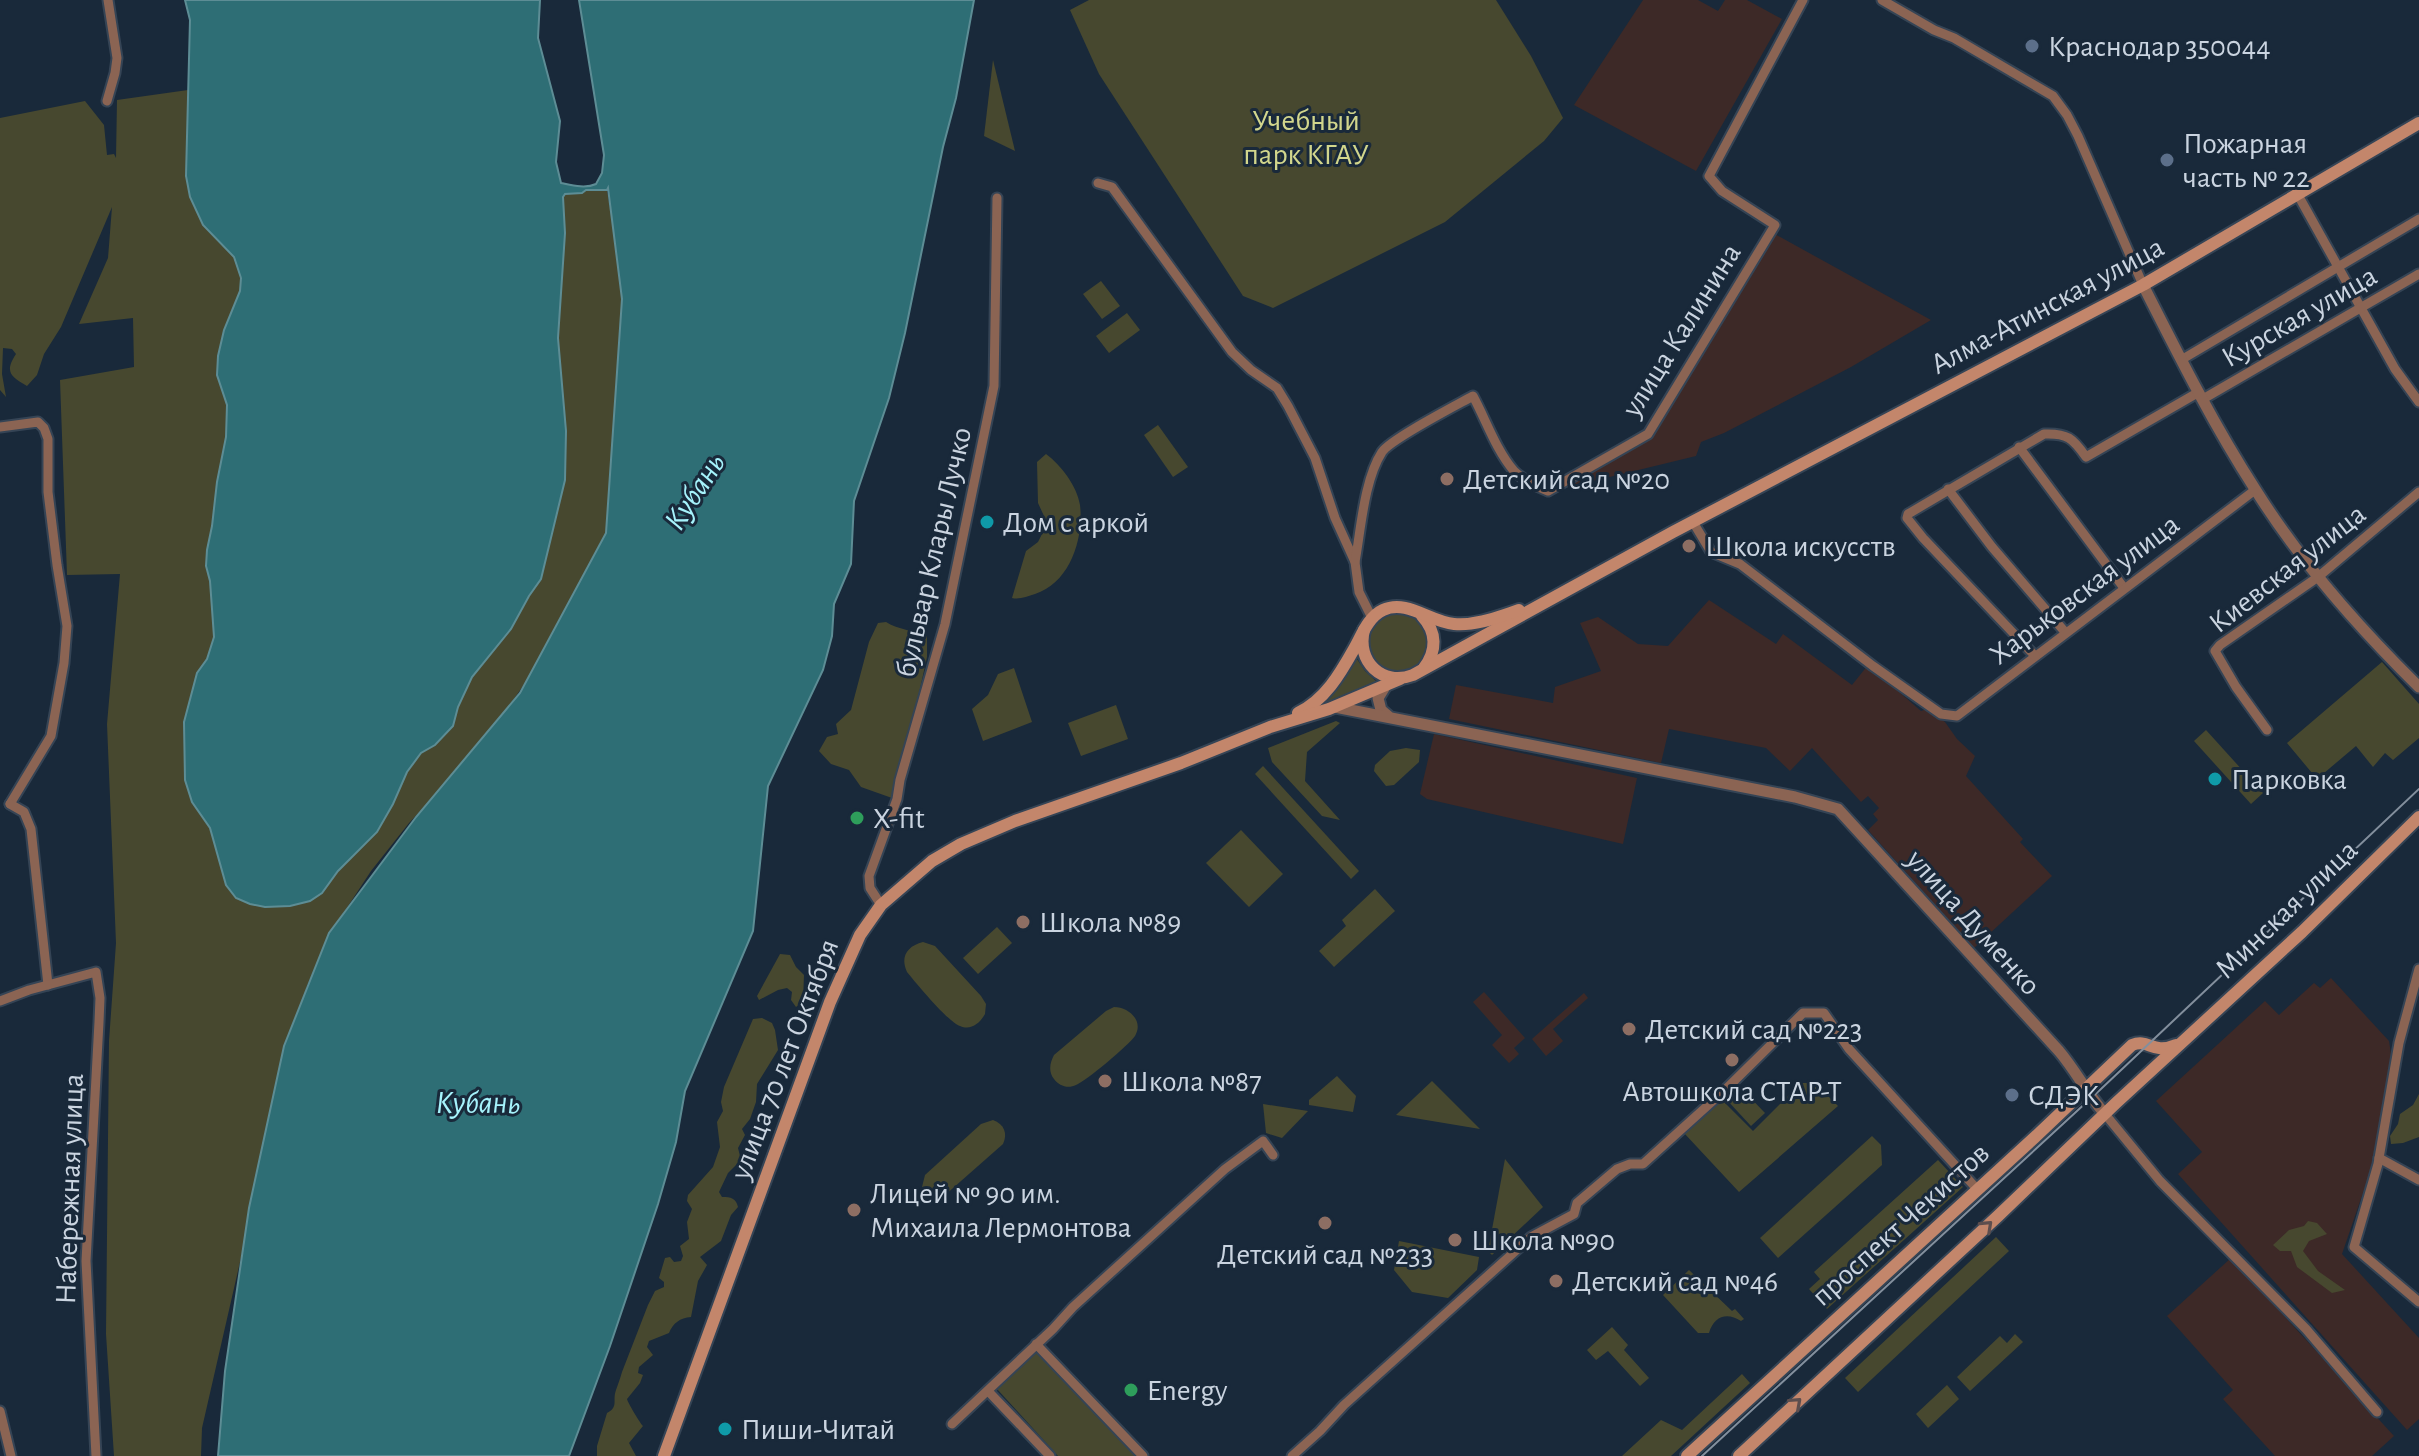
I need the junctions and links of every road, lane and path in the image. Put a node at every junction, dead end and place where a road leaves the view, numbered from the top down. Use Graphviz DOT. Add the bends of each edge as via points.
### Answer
graph roads {
  1 [pos="108,0"];
  2 [pos="1803,0"];
  3 [pos="1882,0"];
  4 [pos="107,101"];
  5 [pos="2419,123"];
  6 [pos="1098,183"];
  7 [pos="2298,195"];
  8 [pos="997,198"];
  9 [pos="2419,219"];
  10 [pos="2338,267"];
  11 [pos="2419,274"];
  12 [pos="2143,285"];
  13 [pos="2362,309"];
  14 [pos="2181,360"];
  15 [pos="2201,396"];
  16 [pos="2419,402"];
  17 [pos="0,427"];
  18 [pos="2019,447"];
  19 [pos="1948,489"];
  20 [pos="2255,490"];
  21 [pos="2419,492"];
  22 [pos="1693,522"];
  23 [pos="1355,562"];
  24 [pos="2318,577"];
  25 [pos="2124,588"];
  26 [pos="1547,601"];
  27 [pos="1413,610"];
  28 [pos="1372,618"];
  29 [pos="1364,630"];
  30 [pos="2065,632"];
  31 [pos="2035,656"];
  32 [pos="1421,670"];
  33 [pos="1400,679"];
  34 [pos="1386,685"];
  35 [pos="2419,687"];
  36 [pos="1319,699"];
  37 [pos="1332,708"];
  38 [pos="1388,717"];
  39 [pos="1270,727"];
  40 [pos="2267,730"];
  41 [pos="5,805"];
  42 [pos="2419,817"];
  43 [pos="881,905"];
  44 [pos="2419,969"];
  45 [pos="48,985"];
  46 [pos="2416,994"];
  47 [pos="0,1001"];
  48 [pos="2189,1037"];
  49 [pos="2153,1047"];
  50 [pos="2141,1080"];
  51 [pos="2086,1088"];
  52 [pos="2105,1114"];
  53 [pos="1273,1155"];
  54 [pos="2379,1158"];
  55 [pos="2419,1180"];
  56 [pos="1977,1189"];
  57 [pos="2419,1302"];
  58 [pos="1036,1344"];
  59 [pos="988,1391"];
  60 [pos="0,1411"];
  61 [pos="2377,1412"];
  62 [pos="952,1424"];
  63 [pos="11,1456"];
  64 [pos="96,1456"];
  65 [pos="664,1456"];
  66 [pos="1050,1456"];
  67 [pos="1143,1456"];
  68 [pos="1292,1456"];
  69 [pos="1687,1456"];
  70 [pos="1739,1456"];
  1 -- 4 [label="street" via="117,58"];
  2 -- 23 [label="street, улица Калинина" via="1709,176 1722,191 1775,225 1648,434 1548,491 1516,473 1473,396 1382,452 1369,487"];
  3 -- 12 [label="street" via="2053,96 2078,136"];
  5 -- 7 [label="main road, Алма-Атинская улица"];
  6 -- 23 [label="street" via="1112,187 1232,352 1277,388 1315,458"];
  7 -- 10 [label="street"];
  7 -- 12 [label="main road, Алма-Атинская улица"];
  8 -- 43 [label="street, бульвар Клары Лучко" via="994,386 945,624 897,799 869,876"];
  9 -- 10 [label="street"];
  10 -- 13 [label="street"];
  10 -- 14 [label="street"];
  11 -- 13 [label="street, Курская улица"];
  12 -- 14 [label="street"];
  12 -- 22 [label="main road, Алма-Атинская улица"];
  13 -- 15 [label="street, Курская улица"];
  13 -- 16 [label="street"];
  14 -- 15 [label="street"];
  15 -- 18 [label="street, Курская улица" via="2086,457 2062,433 2044,434"];
  15 -- 20 [label="street"];
  17 -- 41 [label="street" via="38,422 48,439 48,492 67,626 51,736"];
  18 -- 19 [label="street"];
  18 -- 25 [label="street"];
  19 -- 30 [label="street"];
  19 -- 31 [label="street" via="1907,516"];
  20 -- 24 [label="street"];
  20 -- 25 [label="street, Харьковская улица"];
  21 -- 24 [label="street, Киевская улица"];
  22 -- 26 [label="main road, Алма-Атинская улица"];
  22 -- 31 [label="street, Харьковская улица" via="1711,552 1740,564 1941,714 1957,716"];
  23 -- 28 [label="street" via="1359,592"];
  24 -- 35 [label="street"];
  24 -- 40 [label="street, Киевская улица" via="2215,651"];
  25 -- 30 [label="street, Харьковская улица"];
  26 -- 27 [label="main road, Алма-Атинская улица" via="1468,625 1439,622"];
  26 -- 32 [label="main road, Алма-Атинская улица"];
  27 -- 28 [label="main road, Алма-Атинская улица" via="1390,608"];
  27 -- 32 [label="main road" via="1434,638 1432,655"];
  28 -- 29 [label="main road"];
  29 -- 33 [label="main road" via="1362,648 1369,664 1382,675"];
  29 -- 36 [label="main road"];
  30 -- 31 [label="street, Харьковская улица"];
  32 -- 33 [label="main road, Алма-Атинская улица"];
  33 -- 34 [label="main road, улица 70 лет Октября"];
  34 -- 37 [label="main road, улица 70 лет Октября"];
  34 -- 38 [label="street" via="1378,698"];
  36 -- 37 [label="main road" via="1320,707"];
  36 -- 39 [label="main road"];
  37 -- 38 [label="street, улица Думенко"];
  37 -- 39 [label="main road, улица 70 лет Октября"];
  38 -- 51 [label="street, улица Думенко" via="1838,809 2059,1051"];
  39 -- 43 [label="main road, улица 70 лет Октября" via="961,844 932,861"];
  41 -- 45 [label="street" via="24,812 31,829"];
  42 -- 48 [label="main road, Минская улица"];
  43 -- 65 [label="main road, улица 70 лет Октября" via="860,935 830,1002"];
  44 -- 46 [label="street"];
  45 -- 47 [label="street"];
  45 -- 64 [label="street, Набережная улица" via="96,972 100,998 86,1261"];
  46 -- 54 [label="street" via="2399,1043"];
  48 -- 49 [label="main road, проспект Чекистов" via="2164,1049"];
  48 -- 50 [label="main road, проспект Чекистов"];
  49 -- 50 [label="main road, проспект Чекистов" via="2152,1065"];
  49 -- 51 [label="main road, проспект Чекистов" via="2132,1045"];
  50 -- 52 [label="main road, проспект Чекистов"];
  51 -- 52 [label="street, улица Думенко"];
  51 -- 56 [label="main road, проспект Чекистов"];
  52 -- 61 [label="street, улица Думенко" via="2160,1181 2306,1329"];
  70 -- 52 [label="main road, проспект Чекистов, one-way"];
  53 -- 58 [label="street" via="1263,1141 1225,1169"];
  54 -- 55 [label="street"];
  54 -- 57 [label="street" via="2354,1247"];
  56 -- 68 [label="street" via="1849,1049 1824,1013 1803,1013 1643,1164 1617,1169 1577,1203 1574,1214 1531,1237"];
  56 -- 69 [label="main road, проспект Чекистов"];
  58 -- 59 [label="street"];
  58 -- 67 [label="street"];
  59 -- 62 [label="street"];
  59 -- 66 [label="street"];
  60 -- 63 [label="street"];
}
